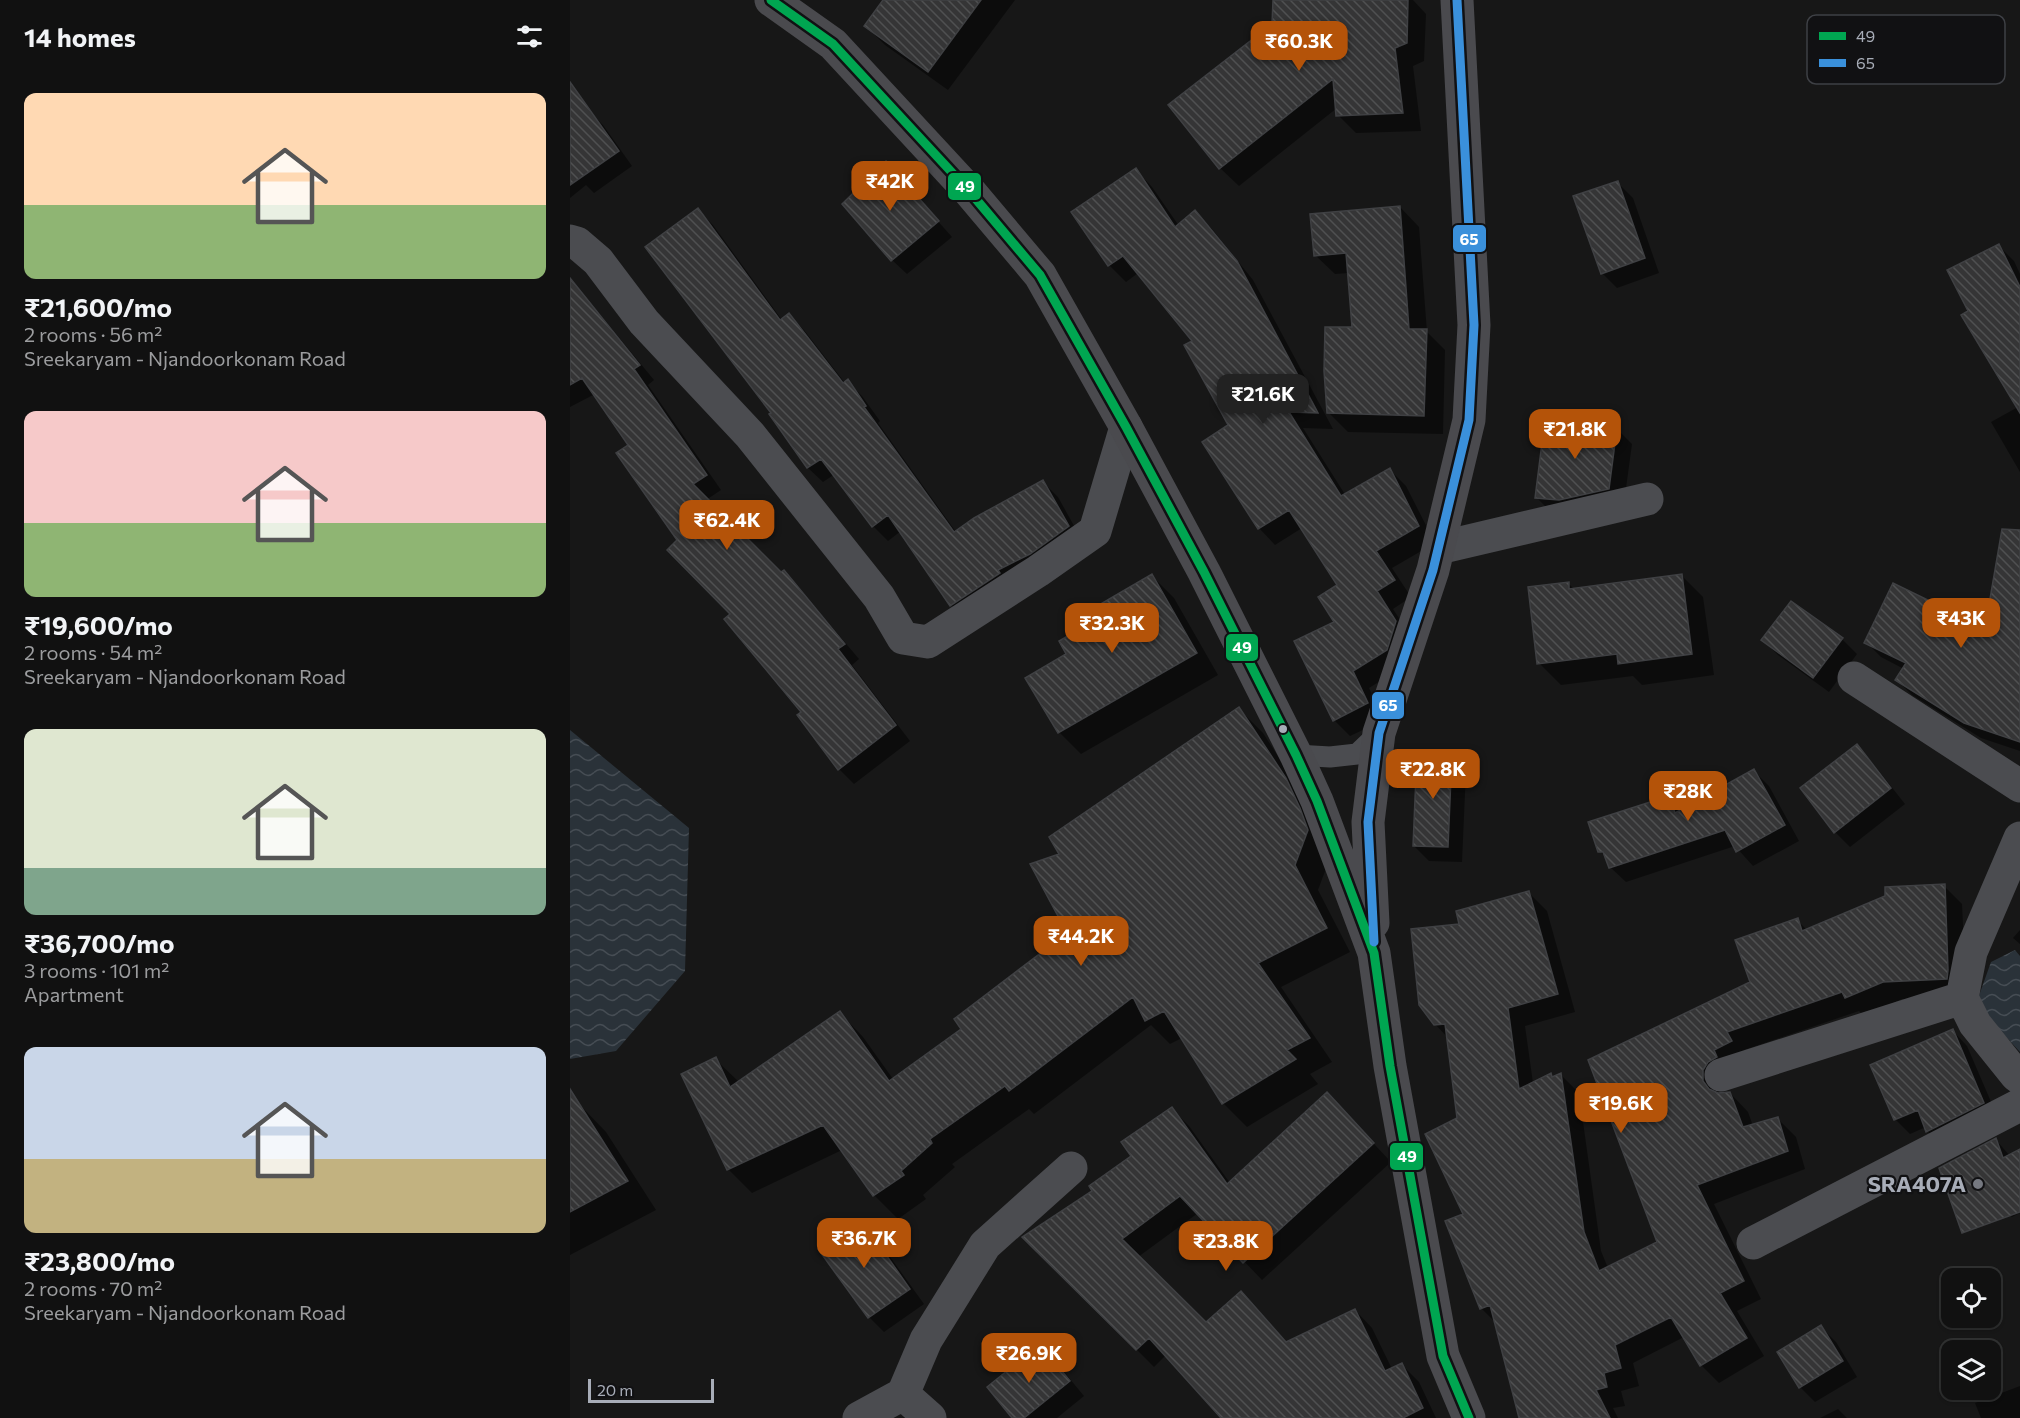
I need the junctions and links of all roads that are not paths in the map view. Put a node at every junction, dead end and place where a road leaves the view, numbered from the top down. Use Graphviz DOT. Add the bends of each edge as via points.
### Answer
graph roads {
  1 [pos="771,0"];
  2 [pos="1457,0"];
  3 [pos="570,241"];
  4 [pos="1126,427"];
  5 [pos="1647,499"];
  6 [pos="1439,548"];
  7 [pos="1854,678"];
  8 [pos="1379,733"];
  9 [pos="1296,755"];
  10 [pos="2020,786"];
  11 [pos="2020,838"];
  12 [pos="1374,953"];
  13 [pos="1962,998"];
  14 [pos="1721,1075"];
  15 [pos="2020,1078"];
  16 [pos="2020,1106"];
  17 [pos="1071,1168"];
  18 [pos="1753,1243"];
  19 [pos="903,1394"];
  20 [pos="859,1418"];
  21 [pos="930,1418"];
  22 [pos="1469,1418"];
  1 -- 4 [label="main road" via="833,44 970,192 1040,275"];
  2 -- 6 [label="main road" via="1474,325 1469,420"];
  3 -- 4 [label="street" via="598,261 644,322 750,435 879,597 903,638 928,642 1095,531"];
  4 -- 9 [label="main road"];
  5 -- 6 [label="street"];
  6 -- 8 [label="main road"];
  7 -- 10 [label="street"];
  8 -- 9 [label="lane" via="1357,754"];
  8 -- 12 [label="main road" via="1368,822"];
  9 -- 12 [label="main road"];
  11 -- 13 [label="street" via="1971,952"];
  12 -- 22 [label="main road" via="1392,1078 1443,1356"];
  13 -- 14 [label="street"];
  13 -- 15 [label="street" via="1975,1024"];
  16 -- 18 [label="street"];
  17 -- 19 [label="street" via="985,1245 926,1340"];
  19 -- 20 [label="street"];
  19 -- 21 [label="street"];
}
